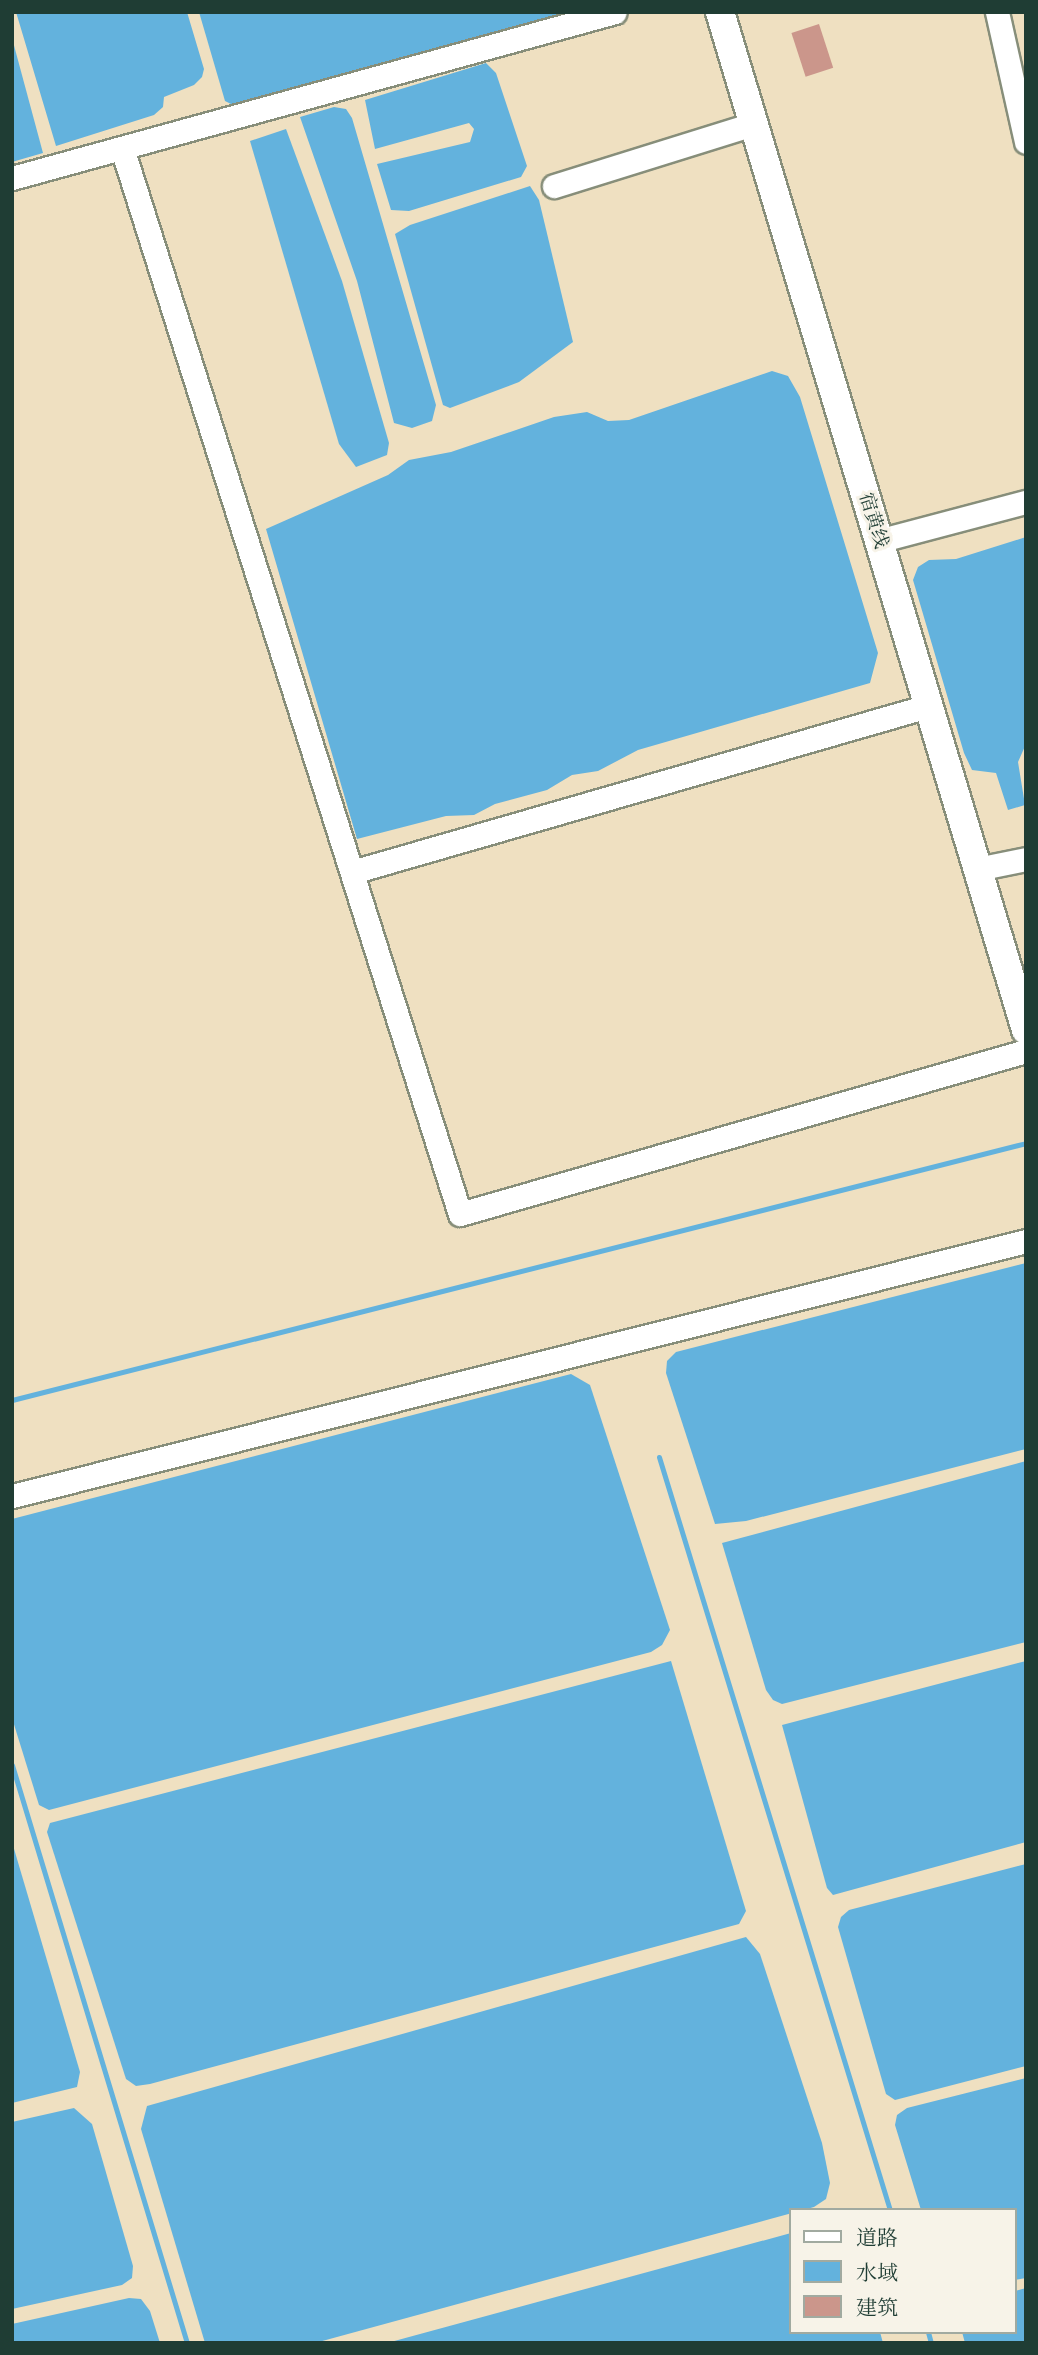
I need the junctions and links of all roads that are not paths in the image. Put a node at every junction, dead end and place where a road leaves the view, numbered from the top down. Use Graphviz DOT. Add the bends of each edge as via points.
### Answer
graph roads {
  1 [pos="615,12"];
  2 [pos="720,12"];
  3 [pos="997,12"];
  4 [pos="753,124"];
  5 [pos="1026,142"];
  6 [pos="122,148"];
  7 [pos="12,178"];
  8 [pos="554,186"];
  9 [pos="1026,502"];
  10 [pos="878,541"];
  11 [pos="928,706"];
  12 [pos="1026,859"];
  13 [pos="977,869"];
  14 [pos="352,872"];
  15 [pos="1026,1030"];
  16 [pos="1026,1051"];
  17 [pos="1026,1241"];
  18 [pos="12,1496"];
  1 -- 6 [label="lane"];
  2 -- 4 [label="main road, 宿黄线"];
  3 -- 5 [label="lane"];
  4 -- 8 [label="lane"];
  4 -- 10 [label="main road, 宿黄线"];
  6 -- 7 [label="lane"];
  6 -- 14 [label="lane"];
  9 -- 10 [label="lane"];
  10 -- 11 [label="main road, 宿黄线"];
  11 -- 13 [label="main road, 宿黄线"];
  11 -- 14 [label="lane"];
  12 -- 13 [label="lane"];
  13 -- 15 [label="main road, 宿黄线"];
  14 -- 16 [label="lane" via="460,1214"];
  17 -- 18 [label="lane"];
}
